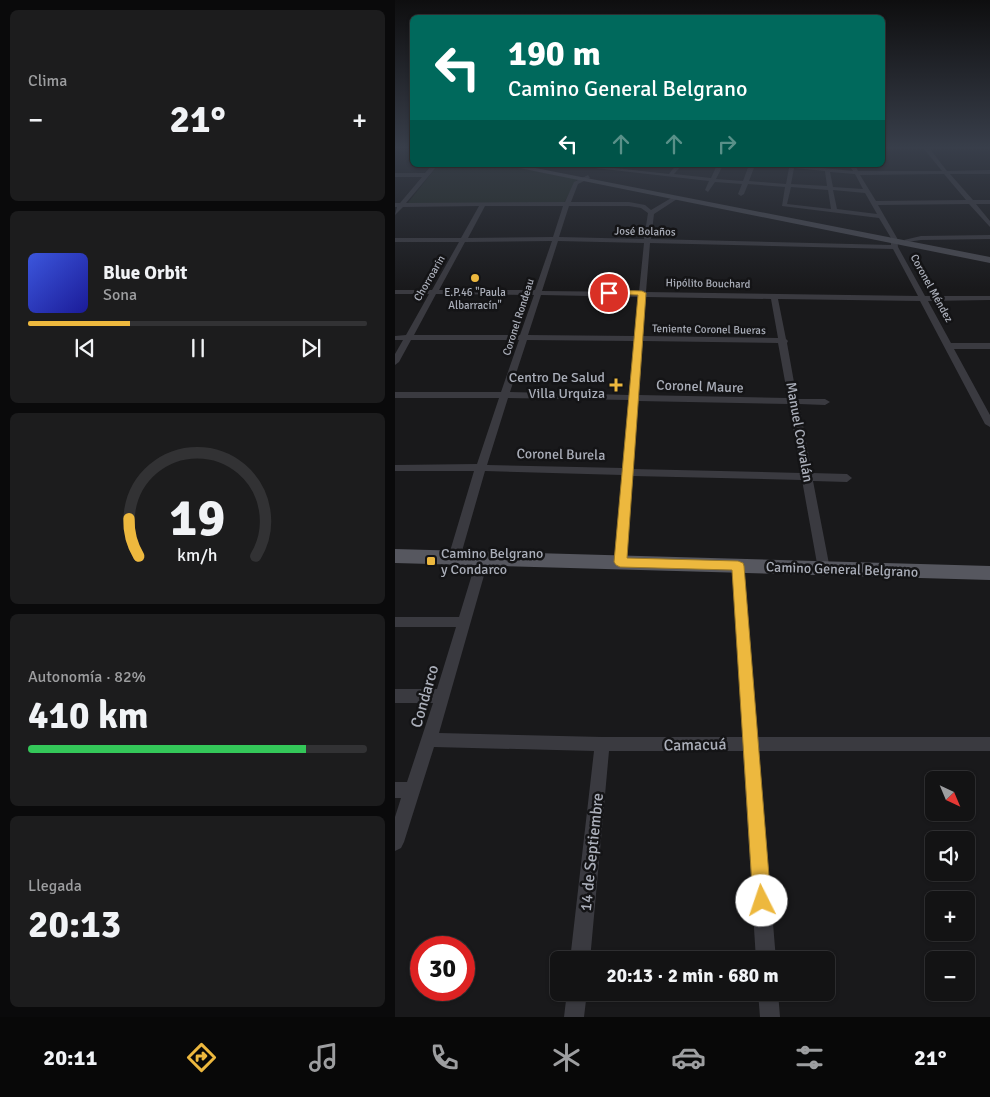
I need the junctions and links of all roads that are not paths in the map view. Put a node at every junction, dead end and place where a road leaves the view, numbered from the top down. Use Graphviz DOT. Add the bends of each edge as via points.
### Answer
graph roads {
  1 [pos="409,193"];
  2 [pos="572,193"];
  3 [pos="654,193"];
  4 [pos="658,193"];
  5 [pos="785,193"];
  6 [pos="830,193"];
  7 [pos="868,193"];
  8 [pos="963,193"];
  9 [pos="675,198"];
  10 [pos="873,202"];
  11 [pos="970,202"];
  12 [pos="990,202"];
  13 [pos="483,204"];
  14 [pos="567,204"];
  15 [pos="398,205"];
  16 [pos="833,211"];
  17 [pos="395,213"];
  18 [pos="651,213"];
  19 [pos="880,216"];
  20 [pos="990,225"];
  21 [pos="990,237"];
  22 [pos="556,239"];
  23 [pos="395,240"];
  24 [pos="464,240"];
  25 [pos="907,240"];
  26 [pos="647,241"];
  27 [pos="895,242"];
  28 [pos="990,255"];
  29 [pos="990,260"];
  30 [pos="538,291"];
  31 [pos="395,292"];
  32 [pos="434,292"];
  33 [pos="642,293"];
  34 [pos="774,296"];
  35 [pos="923,298"];
  36 [pos="990,298"];
  37 [pos="523,337"];
  38 [pos="395,338"];
  39 [pos="409,338"];
  40 [pos="637,339"];
  41 [pos="784,341"];
  42 [pos="949,346"];
  43 [pos="990,346"];
  44 [pos="395,362"];
  45 [pos="395,395"];
  46 [pos="506,395"];
  47 [pos="632,398"];
  48 [pos="795,402"];
  49 [pos="825,402"];
  50 [pos="985,407"];
  51 [pos="990,424"];
  52 [pos="481,467"];
  53 [pos="395,468"];
  54 [pos="627,470"];
  55 [pos="807,476"];
  56 [pos="847,478"];
  57 [pos="395,556"];
  58 [pos="454,558"];
  59 [pos="483,558"];
  60 [pos="620,562"];
  61 [pos="738,566"];
  62 [pos="824,569"];
  63 [pos="990,573"];
  64 [pos="395,622"];
  65 [pos="464,622"];
  66 [pos="395,696"];
  67 [pos="441,696"];
  68 [pos="429,740"];
  69 [pos="751,743"];
  70 [pos="602,744"];
  71 [pos="990,744"];
  72 [pos="395,790"];
  73 [pos="412,790"];
  74 [pos="395,842"];
  75 [pos="581,951"];
  76 [pos="765,951"];
  77 [pos="576,1001"];
  78 [pos="769,1001"];
  79 [pos="574,1017"];
  80 [pos="770,1017"];
  1 -- 15 [label="street"];
  2 -- 14 [label="street, Coronel Rondeau"];
  3 -- 9 [label="main road"];
  4 -- 27 [label="main road"];
  5 -- 16 [label="street" via="783,204"];
  6 -- 16 [label="street"];
  7 -- 10 [label="street, Coronel Méndez"];
  8 -- 11 [label="street"];
  9 -- 18 [label="street"];
  9 -- 27 [label="main road"];
  10 -- 11 [label="street"];
  10 -- 19 [label="street, Coronel Méndez"];
  11 -- 12 [label="street"];
  11 -- 20 [label="street"];
  13 -- 14 [label="street"];
  13 -- 15 [label="street"];
  13 -- 24 [label="street, Chorroarin"];
  14 -- 18 [label="street" via="636,205 647,208"];
  14 -- 22 [label="street, Coronel Rondeau"];
  15 -- 17 [label="street"];
  16 -- 19 [label="street"];
  18 -- 26 [label="street"];
  19 -- 27 [label="street, Coronel Méndez"];
  21 -- 25 [label="street"];
  22 -- 24 [label="street, José Bolaños"];
  22 -- 26 [label="street, José Bolaños"];
  22 -- 30 [label="street, Coronel Rondeau"];
  23 -- 24 [label="street, José Bolaños"];
  24 -- 32 [label="street, Chorroarin"];
  25 -- 27 [label="main road"];
  25 -- 28 [label="main road"];
  26 -- 27 [label="street, José Bolaños"];
  26 -- 33 [label="street"];
  27 -- 29 [label="main road"];
  27 -- 35 [label="street, Coronel Méndez"];
  30 -- 32 [label="street, Hipólito Bouchard"];
  30 -- 33 [label="street, Hipólito Bouchard"];
  30 -- 37 [label="street, Coronel Rondeau"];
  31 -- 32 [label="street, Hipólito Bouchard"];
  32 -- 39 [label="street, Chorroarin"];
  33 -- 34 [label="street, Hipólito Bouchard"];
  33 -- 40 [label="street"];
  34 -- 35 [label="street, Hipólito Bouchard"];
  34 -- 41 [label="street, Manuel Corvalán"];
  35 -- 36 [label="street, Hipólito Bouchard"];
  35 -- 42 [label="street, Coronel Méndez"];
  37 -- 39 [label="street, Teniente Coronel Bueras"];
  37 -- 40 [label="street, Teniente Coronel Bueras"];
  37 -- 46 [label="street, Coronel Rondeau"];
  38 -- 39 [label="street, Teniente Coronel Bueras"];
  39 -- 44 [label="street, Chorroarin"];
  40 -- 41 [label="street, Teniente Coronel Bueras"];
  40 -- 47 [label="street"];
  41 -- 48 [label="street, Manuel Corvalán"];
  42 -- 43 [label="street"];
  42 -- 50 [label="street, Coronel Méndez"];
  45 -- 46 [label="street, Coronel Maure"];
  46 -- 47 [label="street, Coronel Maure"];
  46 -- 52 [label="street, Coronel Rondeau"];
  47 -- 48 [label="street, Coronel Maure"];
  47 -- 54 [label="street"];
  48 -- 49 [label="street, Coronel Maure"];
  48 -- 55 [label="street, Manuel Corvalán"];
  50 -- 51 [label="street, Coronel Méndez"];
  52 -- 53 [label="street, Coronel Burela"];
  52 -- 54 [label="street, Coronel Burela"];
  52 -- 58 [label="street, Coronel Rondeau"];
  54 -- 55 [label="street, Coronel Burela"];
  54 -- 60 [label="street"];
  55 -- 56 [label="street, Coronel Burela"];
  55 -- 62 [label="street, Manuel Corvalán"];
  57 -- 58 [label="main road, Camino General Belgrano"];
  58 -- 59 [label="main road, Camino General Belgrano"];
  59 -- 60 [label="main road, Camino General Belgrano"];
  59 -- 65 [label="street, Condarco"];
  60 -- 61 [label="main road, Camino General Belgrano"];
  61 -- 62 [label="main road, Camino General Belgrano"];
  61 -- 69 [label="street"];
  62 -- 63 [label="main road, Camino General Belgrano"];
  64 -- 65 [label="street"];
  65 -- 67 [label="street, Condarco"];
  66 -- 67 [label="street"];
  67 -- 68 [label="street, Condarco"];
  68 -- 70 [label="street, Camacuá"];
  68 -- 73 [label="street, Condarco"];
  69 -- 70 [label="street, Camacuá"];
  69 -- 71 [label="street, Camacuá"];
  69 -- 76 [label="street"];
  70 -- 75 [label="street, 14 de Septiembre"];
  72 -- 73 [label="street"];
  73 -- 74 [label="street, Condarco"];
  77 -- 79 [label="street"];
  78 -- 80 [label="street"];
}
